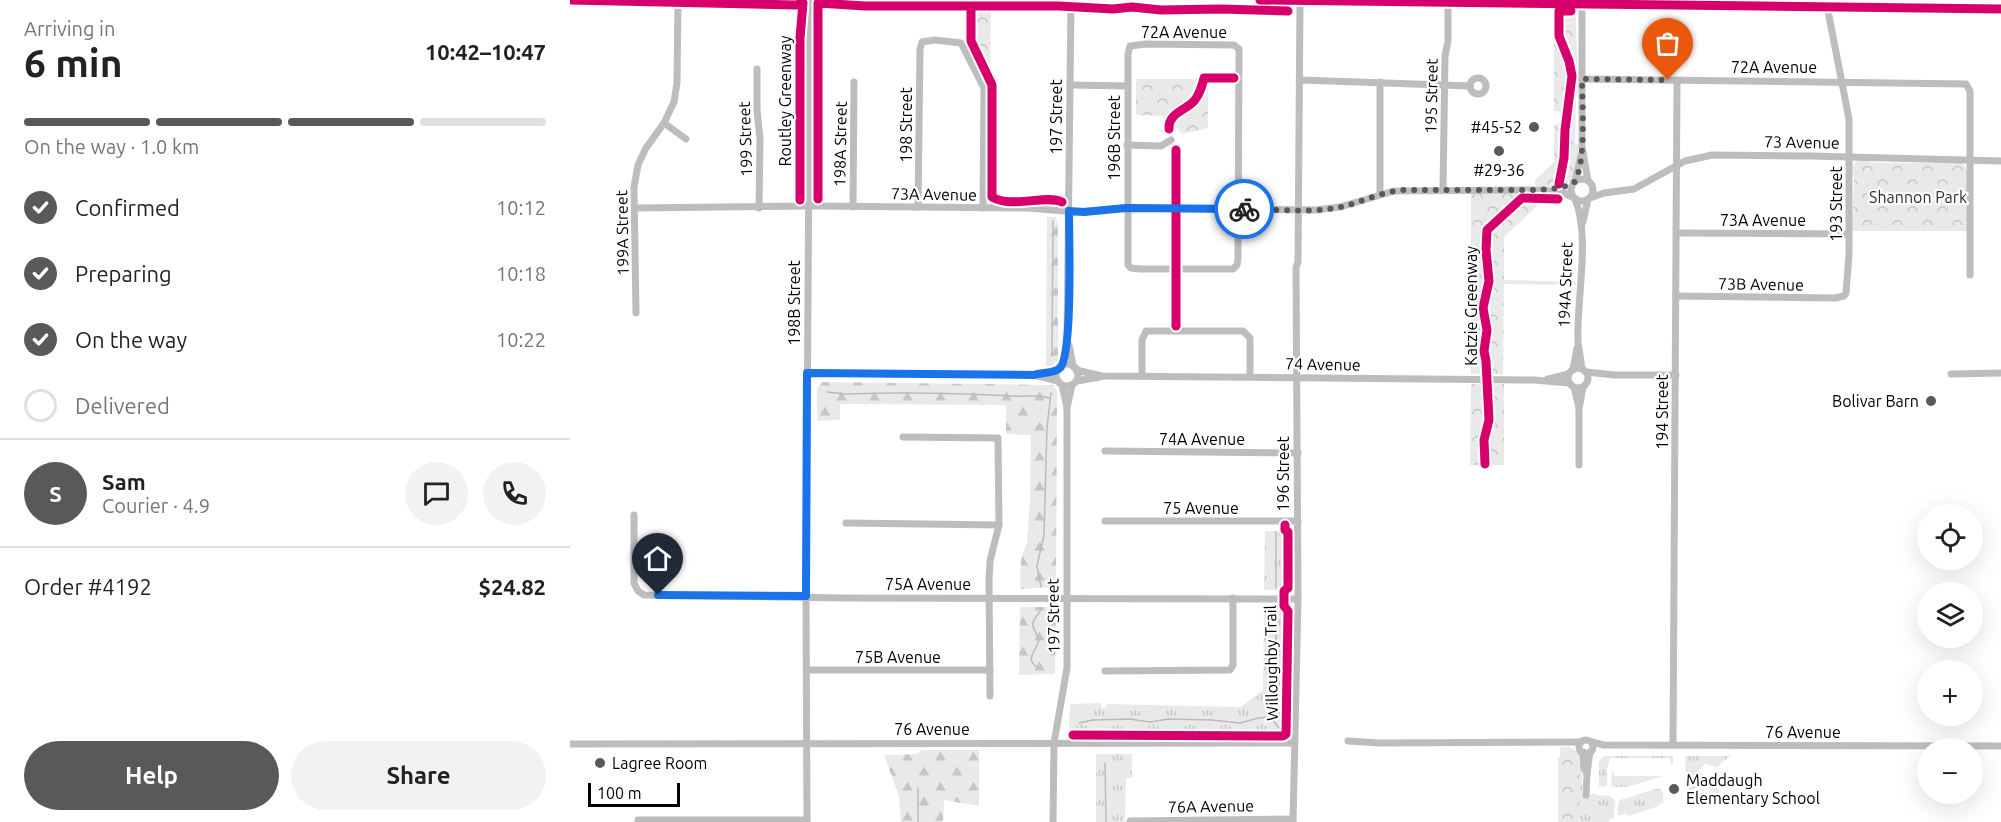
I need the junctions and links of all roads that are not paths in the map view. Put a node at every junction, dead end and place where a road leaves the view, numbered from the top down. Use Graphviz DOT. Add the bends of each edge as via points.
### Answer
graph roads {
  1 [pos="678,0"];
  2 [pos="810,0"];
  3 [pos="1071,0"];
  4 [pos="1260,0"];
  5 [pos="1300,0"];
  6 [pos="1394,0"];
  7 [pos="1902,0"];
  8 [pos="1448,2"];
  9 [pos="1583,2"];
  10 [pos="1826,3"];
  11 [pos="2001,9"];
  12 [pos="1130,46"];
  13 [pos="757,69"];
  14 [pos="1582,79"];
  15 [pos="1677,80"];
  16 [pos="1301,81"];
  17 [pos="1842,81"];
  18 [pos="854,82"];
  19 [pos="1380,82"];
  20 [pos="1070,85"];
  21 [pos="1444,85"];
  22 [pos="1128,86"];
  23 [pos="1470,86"];
  24 [pos="664,123"];
  25 [pos="686,139"];
  26 [pos="1171,141"];
  27 [pos="1127,145"];
  28 [pos="1582,146"];
  29 [pos="1849,157"];
  30 [pos="1970,160"];
  31 [pos="2001,161"];
  32 [pos="1677,166"];
  33 [pos="1574,182"];
  34 [pos="1589,182"];
  35 [pos="1443,190"];
  36 [pos="1539,190"];
  37 [pos="1610,192"];
  38 [pos="1380,194"];
  39 [pos="1574,198"];
  40 [pos="1589,199"];
  41 [pos="809,206"];
  42 [pos="853,207"];
  43 [pos="918,207"];
  44 [pos="635,208"];
  45 [pos="759,208"];
  46 [pos="983,208"];
  47 [pos="1126,208"];
  48 [pos="1238,209"];
  49 [pos="1299,210"];
  50 [pos="1069,211"];
  51 [pos="1581,227"];
  52 [pos="1677,233"];
  53 [pos="1849,234"];
  54 [pos="1970,275"];
  55 [pos="1677,296"];
  56 [pos="1844,296"];
  57 [pos="636,313"];
  58 [pos="1067,343"];
  59 [pos="1578,343"];
  60 [pos="1060,368"];
  61 [pos="1075,368"];
  62 [pos="1584,370"];
  63 [pos="1571,372"];
  64 [pos="807,373"];
  65 [pos="2001,373"];
  66 [pos="1951,374"];
  67 [pos="1034,375"];
  68 [pos="1615,375"];
  69 [pos="1676,375"];
  70 [pos="1102,376"];
  71 [pos="1142,376"];
  72 [pos="1250,376"];
  73 [pos="1297,377"];
  74 [pos="1544,380"];
  75 [pos="1060,383"];
  76 [pos="1074,383"];
  77 [pos="1586,384"];
  78 [pos="1571,385"];
  79 [pos="1067,408"];
  80 [pos="1579,409"];
  81 [pos="903,437"];
  82 [pos="1105,451"];
  83 [pos="1298,453"];
  84 [pos="1579,465"];
  85 [pos="634,515"];
  86 [pos="1298,521"];
  87 [pos="1105,522"];
  88 [pos="846,524"];
  89 [pos="999,525"];
  90 [pos="806,596"];
  91 [pos="989,598"];
  92 [pos="1066,598"];
  93 [pos="1233,598"];
  94 [pos="1298,599"];
  95 [pos="807,669"];
  96 [pos="990,670"];
  97 [pos="1105,671"];
  98 [pos="990,696"];
  99 [pos="1347,741"];
  100 [pos="806,743"];
  101 [pos="1054,743"];
  102 [pos="1294,743"];
  103 [pos="570,744"];
  104 [pos="1673,745"];
  105 [pos="2001,746"];
  106 [pos="1586,747"];
  107 [pos="1586,795"];
  108 [pos="1293,820"];
  109 [pos="807,821"];
  110 [pos="1130,821"];
  111 [pos="638,822"];
  112 [pos="1053,822"];
  1 -- 24 [label="street, 199A Street" via="677,83 674,102"];
  2 -- 41 [label="street, 198B Street"];
  3 -- 20 [label="street, 197 Street"];
  4 -- 5 [label="main road"];
  5 -- 6 [label="main road"];
  5 -- 16 [label="street"];
  6 -- 8 [label="main road"];
  7 -- 10 [label="main road"];
  8 -- 9 [label="main road"];
  8 -- 21 [label="street, 195 Street"];
  9 -- 10 [label="main road" via="1755,6"];
  9 -- 14 [label="street"];
  10 -- 11 [label="main road"];
  10 -- 17 [label="street, 193 Street"];
  12 -- 22 [label="street, 196B Street"];
  12 -- 48 [label="street, 72A Avenue" via="1238,48"];
  13 -- 45 [label="street, 199 Street"];
  14 -- 15 [label="street, 72A Avenue"];
  14 -- 28 [label="street"];
  15 -- 17 [label="street, 72A Avenue"];
  15 -- 32 [label="street, 194 Street"];
  16 -- 19 [label="street"];
  16 -- 49 [label="street"];
  17 -- 29 [label="street, 193 Street" via="1849,118"];
  17 -- 30 [label="street, 72A Avenue" via="1966,84 1970,91"];
  18 -- 42 [label="street, 198A Street"];
  19 -- 21 [label="street"];
  19 -- 38 [label="street"];
  20 -- 22 [label="street"];
  20 -- 50 [label="street, 197 Street"];
  21 -- 23 [label="street"];
  21 -- 35 [label="street, 195 Street"];
  22 -- 27 [label="street, 196B Street"];
  24 -- 25 [label="street"];
  24 -- 44 [label="street, 199A Street" via="638,165"];
  26 -- 27 [label="street" via="1161,146"];
  27 -- 47 [label="street, 196B Street"];
  28 -- 33 [label="street"];
  28 -- 34 [label="street"];
  29 -- 30 [label="street, 73 Avenue"];
  29 -- 32 [label="street, 73 Avenue" via="1712,155"];
  29 -- 53 [label="street, 193 Street"];
  30 -- 31 [label="street, 73 Avenue"];
  30 -- 54 [label="street"];
  32 -- 37 [label="street, 73 Avenue" via="1637,187"];
  32 -- 52 [label="street, 194 Street"];
  33 -- 34 [label="street"];
  33 -- 36 [label="street"];
  33 -- 39 [label="street" via="1570,190"];
  34 -- 37 [label="street"];
  34 -- 40 [label="street" via="1593,189"];
  35 -- 36 [label="street"];
  35 -- 38 [label="street"];
  36 -- 39 [label="street" via="1562,192"];
  37 -- 40 [label="street, 73 Avenue"];
  38 -- 49 [label="street, 73A Avenue" via="1340,207"];
  39 -- 40 [label="street"];
  39 -- 51 [label="street, 194A Street"];
  40 -- 51 [label="street, 194A Street"];
  41 -- 42 [label="street, 73A Avenue"];
  41 -- 45 [label="street, 73A Avenue"];
  41 -- 64 [label="street, 198B Street"];
  42 -- 43 [label="street, 73A Avenue"];
  43 -- 46 [label="street, 73A Avenue"];
  43 -- 46 [label="street, 198 Street" via="921,44 930,40 961,42 984,91"];
  44 -- 45 [label="street, 73A Avenue"];
  44 -- 57 [label="street, 199A Street"];
  46 -- 50 [label="street, 73A Avenue"];
  47 -- 48 [label="street, 73A Avenue"];
  47 -- 48 [label="street, 196B Street" via="1127,259 1129,266 1140,269 1235,267"];
  47 -- 50 [label="street, 73A Avenue"];
  48 -- 49 [label="street, 73A Avenue"];
  49 -- 73 [label="street, 196 Street"];
  50 -- 58 [label="street, 197 Street"];
  51 -- 59 [label="street, 194A Street"];
  52 -- 53 [label="street, 73A Avenue"];
  52 -- 55 [label="street, 194 Street"];
  53 -- 56 [label="street, 193 Street"];
  55 -- 56 [label="street, 73B Avenue"];
  55 -- 69 [label="street, 194 Street"];
  58 -- 60 [label="street, 197 Street"];
  58 -- 61 [label="street, 197 Street"];
  59 -- 62 [label="street, 194A Street"];
  59 -- 63 [label="street, 194A Street"];
  60 -- 61 [label="street, 74 Avenue"];
  60 -- 67 [label="street"];
  60 -- 75 [label="street, 197 Street"];
  61 -- 70 [label="street, 74 Avenue"];
  61 -- 76 [label="street, 197 Street"];
  62 -- 63 [label="street, 74 Avenue"];
  62 -- 68 [label="street"];
  62 -- 77 [label="street, 194A Street"];
  63 -- 74 [label="street, 74 Avenue"];
  63 -- 78 [label="street, 194A Street"];
  64 -- 67 [label="street"];
  64 -- 90 [label="street, 198B Street"];
  65 -- 66 [label="street"];
  67 -- 75 [label="street"];
  68 -- 69 [label="street"];
  68 -- 77 [label="street"];
  69 -- 104 [label="street, 194 Street"];
  70 -- 71 [label="street, 74 Avenue"];
  70 -- 76 [label="street, 74 Avenue"];
  71 -- 72 [label="street, 74 Avenue"];
  71 -- 72 [label="street" via="1143,335 1156,331 1246,333 1250,338"];
  72 -- 73 [label="street, 74 Avenue"];
  73 -- 74 [label="street, 74 Avenue"];
  73 -- 83 [label="street, 196 Street"];
  74 -- 78 [label="street, 74 Avenue"];
  75 -- 76 [label="street, 74 Avenue"];
  75 -- 79 [label="street, 197 Street"];
  76 -- 79 [label="street, 197 Street"];
  77 -- 78 [label="street, 74 Avenue"];
  77 -- 80 [label="street"];
  78 -- 80 [label="street"];
  79 -- 92 [label="street, 197 Street"];
  80 -- 84 [label="street"];
  81 -- 89 [label="street" via="998,438"];
  82 -- 83 [label="street, 74A Avenue"];
  83 -- 86 [label="street, 196 Street"];
  85 -- 90 [label="street, 75A Avenue" via="634,583 639,593"];
  86 -- 87 [label="street, 75 Avenue"];
  86 -- 94 [label="street, 196 Street"];
  88 -- 89 [label="street"];
  89 -- 91 [label="street" via="990,561"];
  90 -- 91 [label="street, 75A Avenue"];
  90 -- 95 [label="street, 198B Street"];
  91 -- 92 [label="street, 75A Avenue"];
  91 -- 96 [label="street"];
  92 -- 93 [label="street, 75A Avenue"];
  92 -- 101 [label="street, 197 Street" via="1066,677"];
  93 -- 94 [label="street, 75A Avenue"];
  93 -- 97 [label="street" via="1232,669"];
  94 -- 102 [label="street, 196 Street"];
  95 -- 96 [label="street, 75B Avenue"];
  95 -- 100 [label="street, 198B Street"];
  96 -- 98 [label="street"];
  99 -- 106 [label="street, 76 Avenue"];
  100 -- 101 [label="street, 76 Avenue"];
  100 -- 103 [label="street, 76 Avenue"];
  100 -- 109 [label="street, 198B Street"];
  101 -- 102 [label="street, 76 Avenue"];
  101 -- 112 [label="street, 197 Street"];
  102 -- 108 [label="street, 196 Street"];
  104 -- 105 [label="street, 76 Avenue"];
  104 -- 106 [label="street, 76 Avenue"];
  106 -- 107 [label="street"];
  108 -- 110 [label="street, 76A Avenue"];
  109 -- 111 [label="street"];
}
